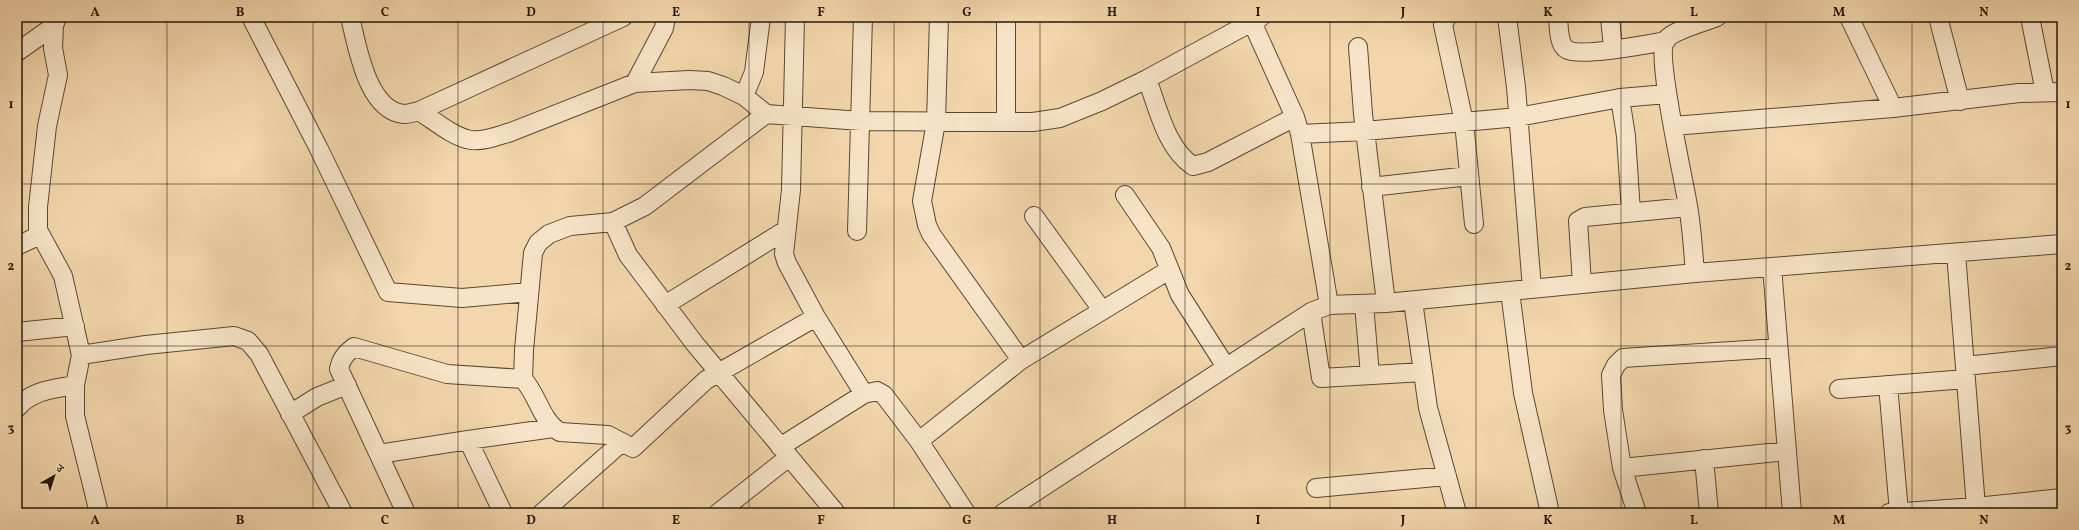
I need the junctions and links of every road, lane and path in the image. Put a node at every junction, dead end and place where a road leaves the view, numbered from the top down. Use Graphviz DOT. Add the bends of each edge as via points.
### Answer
graph roads {
  1 [pos="251,17"];
  2 [pos="350,17"];
  3 [pos="623,17"];
  4 [pos="666,17"];
  5 [pos="761,17"];
  6 [pos="795,17"];
  7 [pos="862,17"];
  8 [pos="939,17"];
  9 [pos="1006,17"];
  10 [pos="1447,17"];
  11 [pos="1507,17"];
  12 [pos="1558,17"];
  13 [pos="1610,17"];
  14 [pos="1717,17"];
  15 [pos="1849,17"];
  16 [pos="1938,17"];
  17 [pos="2030,17"];
  18 [pos="1257,19"];
  19 [pos="55,22"];
  20 [pos="1666,41"];
  21 [pos="1358,47"];
  22 [pos="1613,49"];
  23 [pos="17,52"];
  24 [pos="1147,79"];
  25 [pos="635,83"];
  26 [pos="2053,92"];
  27 [pos="1667,94"];
  28 [pos="744,96"];
  29 [pos="1620,98"];
  30 [pos="1960,101"];
  31 [pos="1893,108"];
  32 [pos="420,111"];
  33 [pos="766,114"];
  34 [pos="792,117"];
  35 [pos="1518,117"];
  36 [pos="1006,120"];
  37 [pos="861,121"];
  38 [pos="936,122"];
  39 [pos="1464,122"];
  40 [pos="1297,126"];
  41 [pos="1673,126"];
  42 [pos="1365,131"];
  43 [pos="1469,176"];
  44 [pos="1371,187"];
  45 [pos="1125,194"];
  46 [pos="1688,207"];
  47 [pos="1631,212"];
  48 [pos="1034,216"];
  49 [pos="613,222"];
  50 [pos="1474,224"];
  51 [pos="786,230"];
  52 [pos="857,231"];
  53 [pos="40,235"];
  54 [pos="2062,244"];
  55 [pos="17,246"];
  56 [pos="1956,252"];
  57 [pos="1772,267"];
  58 [pos="1169,270"];
  59 [pos="1695,273"];
  60 [pos="1582,284"];
  61 [pos="1532,289"];
  62 [pos="1510,291"];
  63 [pos="529,292"];
  64 [pos="1413,300"];
  65 [pos="1386,303"];
  66 [pos="1364,304"];
  67 [pos="665,305"];
  68 [pos="1329,305"];
  69 [pos="1102,310"];
  70 [pos="1311,312"];
  71 [pos="816,317"];
  72 [pos="75,326"];
  73 [pos="17,332"];
  74 [pos="1778,348"];
  75 [pos="81,355"];
  76 [pos="2062,356"];
  77 [pos="1021,360"];
  78 [pos="1226,367"];
  79 [pos="1422,372"];
  80 [pos="1966,372"];
  81 [pos="718,373"];
  82 [pos="1370,375"];
  83 [pos="523,379"];
  84 [pos="75,385"];
  85 [pos="347,385"];
  86 [pos="1888,385"];
  87 [pos="1839,389"];
  88 [pos="864,394"];
  89 [pos="17,408"];
  90 [pos="290,414"];
  91 [pos="553,428"];
  92 [pos="468,440"];
  93 [pos="919,441"];
  94 [pos="622,442"];
  95 [pos="1787,451"];
  96 [pos="784,452"];
  97 [pos="379,454"];
  98 [pos="1704,459"];
  99 [pos="1622,468"];
  100 [pos="1447,476"];
  101 [pos="1316,488"];
  102 [pos="2062,498"];
  103 [pos="1976,507"];
  104 [pos="99,513"];
  105 [pos="343,513"];
  106 [pos="406,513"];
  107 [pos="503,513"];
  108 [pos="542,513"];
  109 [pos="718,513"];
  110 [pos="836,513"];
  111 [pos="966,513"];
  112 [pos="1003,513"];
  113 [pos="1457,513"];
  114 [pos="1550,513"];
  115 [pos="1637,513"];
  116 [pos="1709,513"];
  117 [pos="1792,513"];
  118 [pos="1894,513"];
  1 -- 63 [label="street" via="319,149 388,292 462,298"];
  2 -- 32 [label="street" via="366,78 377,97 389,109 404,114"];
  3 -- 32 [label="street"];
  4 -- 25 [label="street" via="664,28"];
  5 -- 28 [label="street" via="754,72"];
  6 -- 34 [label="street"];
  7 -- 37 [label="street"];
  8 -- 38 [label="street"];
  9 -- 36 [label="street"];
  10 -- 39 [label="street" via="1443,25"];
  11 -- 35 [label="street"];
  12 -- 22 [label="street" via="1561,42 1565,49 1574,52"];
  13 -- 22 [label="street"];
  14 -- 20 [label="street" via="1674,34"];
  15 -- 31 [label="street"];
  16 -- 30 [label="street"];
  17 -- 26 [label="street"];
  18 -- 24 [label="street"];
  18 -- 40 [label="street"];
  19 -- 23 [label="street"];
  19 -- 53 [label="street" via="54,48 58,75 47,126 38,207"];
  20 -- 22 [label="street"];
  20 -- 27 [label="street" via="1663,49"];
  21 -- 42 [label="street"];
  24 -- 36 [label="street" via="1060,118 1033,122"];
  24 -- 40 [label="street" via="1173,146 1184,160 1193,166"];
  25 -- 28 [label="street" via="708,81"];
  25 -- 32 [label="street" via="490,138 472,140 451,131"];
  26 -- 30 [label="street" via="2019,93"];
  27 -- 29 [label="street"];
  27 -- 41 [label="street"];
  28 -- 33 [label="street"];
  29 -- 35 [label="street"];
  29 -- 47 [label="street" via="1626,136"];
  30 -- 31 [label="street"];
  31 -- 41 [label="street"];
  33 -- 34 [label="street"];
  33 -- 49 [label="street" via="666,192"];
  34 -- 37 [label="street"];
  34 -- 51 [label="street" via="791,190"];
  35 -- 39 [label="street"];
  35 -- 61 [label="street"];
  36 -- 38 [label="street"];
  37 -- 38 [label="street"];
  37 -- 52 [label="street"];
  38 -- 77 [label="street" via="922,201 927,225"];
  39 -- 42 [label="street"];
  39 -- 43 [label="street"];
  40 -- 42 [label="street"];
  40 -- 68 [label="street"];
  41 -- 46 [label="street"];
  42 -- 44 [label="street"];
  43 -- 44 [label="street"];
  43 -- 50 [label="street"];
  44 -- 65 [label="street"];
  45 -- 58 [label="street" via="1161,248"];
  46 -- 47 [label="street"];
  46 -- 59 [label="street"];
  47 -- 60 [label="street" via="1585,216 1578,221"];
  48 -- 69 [label="street"];
  49 -- 63 [label="street" via="570,226 549,234 538,243 533,253"];
  49 -- 67 [label="street" via="628,255"];
  51 -- 67 [label="street"];
  51 -- 71 [label="street" via="784,254 787,263"];
  53 -- 55 [label="street"];
  53 -- 72 [label="street" via="63,276"];
  54 -- 56 [label="street"];
  56 -- 57 [label="street"];
  56 -- 80 [label="street"];
  57 -- 59 [label="street"];
  57 -- 74 [label="street"];
  58 -- 69 [label="street"];
  58 -- 78 [label="street" via="1180,295"];
  59 -- 60 [label="street"];
  60 -- 61 [label="street"];
  61 -- 62 [label="street"];
  62 -- 64 [label="street"];
  62 -- 114 [label="street" via="1523,394"];
  63 -- 83 [label="street"];
  64 -- 65 [label="street"];
  64 -- 79 [label="street"];
  65 -- 66 [label="street"];
  66 -- 68 [label="street"];
  66 -- 82 [label="street"];
  67 -- 81 [label="street"];
  68 -- 70 [label="street"];
  69 -- 77 [label="street"];
  70 -- 78 [label="street"];
  70 -- 82 [label="street" via="1321,378"];
  71 -- 81 [label="street"];
  71 -- 88 [label="street"];
  72 -- 73 [label="street"];
  72 -- 75 [label="street"];
  74 -- 95 [label="street"];
  74 -- 99 [label="street" via="1622,358 1611,375 1613,410"];
  75 -- 84 [label="street"];
  75 -- 90 [label="street" via="234,336 248,341 254,347"];
  76 -- 80 [label="street"];
  77 -- 93 [label="street"];
  78 -- 112 [label="street"];
  79 -- 82 [label="street"];
  79 -- 100 [label="street" via="1428,408"];
  80 -- 86 [label="street"];
  80 -- 103 [label="street"];
  81 -- 94 [label="street" via="706,380 633,448"];
  81 -- 96 [label="street"];
  83 -- 85 [label="street" via="447,374 354,347 341,361 340,370"];
  83 -- 91 [label="street"];
  84 -- 89 [label="street" via="34,393"];
  84 -- 104 [label="street" via="74,416"];
  85 -- 90 [label="street" via="317,397"];
  85 -- 97 [label="street"];
  86 -- 87 [label="street"];
  86 -- 118 [label="street"];
  88 -- 93 [label="street" via="877,391 884,395"];
  88 -- 96 [label="street"];
  90 -- 105 [label="street"];
  91 -- 92 [label="street"];
  91 -- 94 [label="street" via="560,432 608,435"];
  92 -- 97 [label="street"];
  92 -- 107 [label="street"];
  93 -- 111 [label="street"];
  94 -- 108 [label="street"];
  95 -- 98 [label="street"];
  95 -- 117 [label="street"];
  96 -- 109 [label="street"];
  96 -- 110 [label="street"];
  97 -- 106 [label="street"];
  98 -- 99 [label="street"];
  98 -- 116 [label="street"];
  99 -- 115 [label="street"];
  100 -- 101 [label="street"];
  100 -- 113 [label="street"];
  102 -- 103 [label="street"];
  103 -- 118 [label="street"];
}
